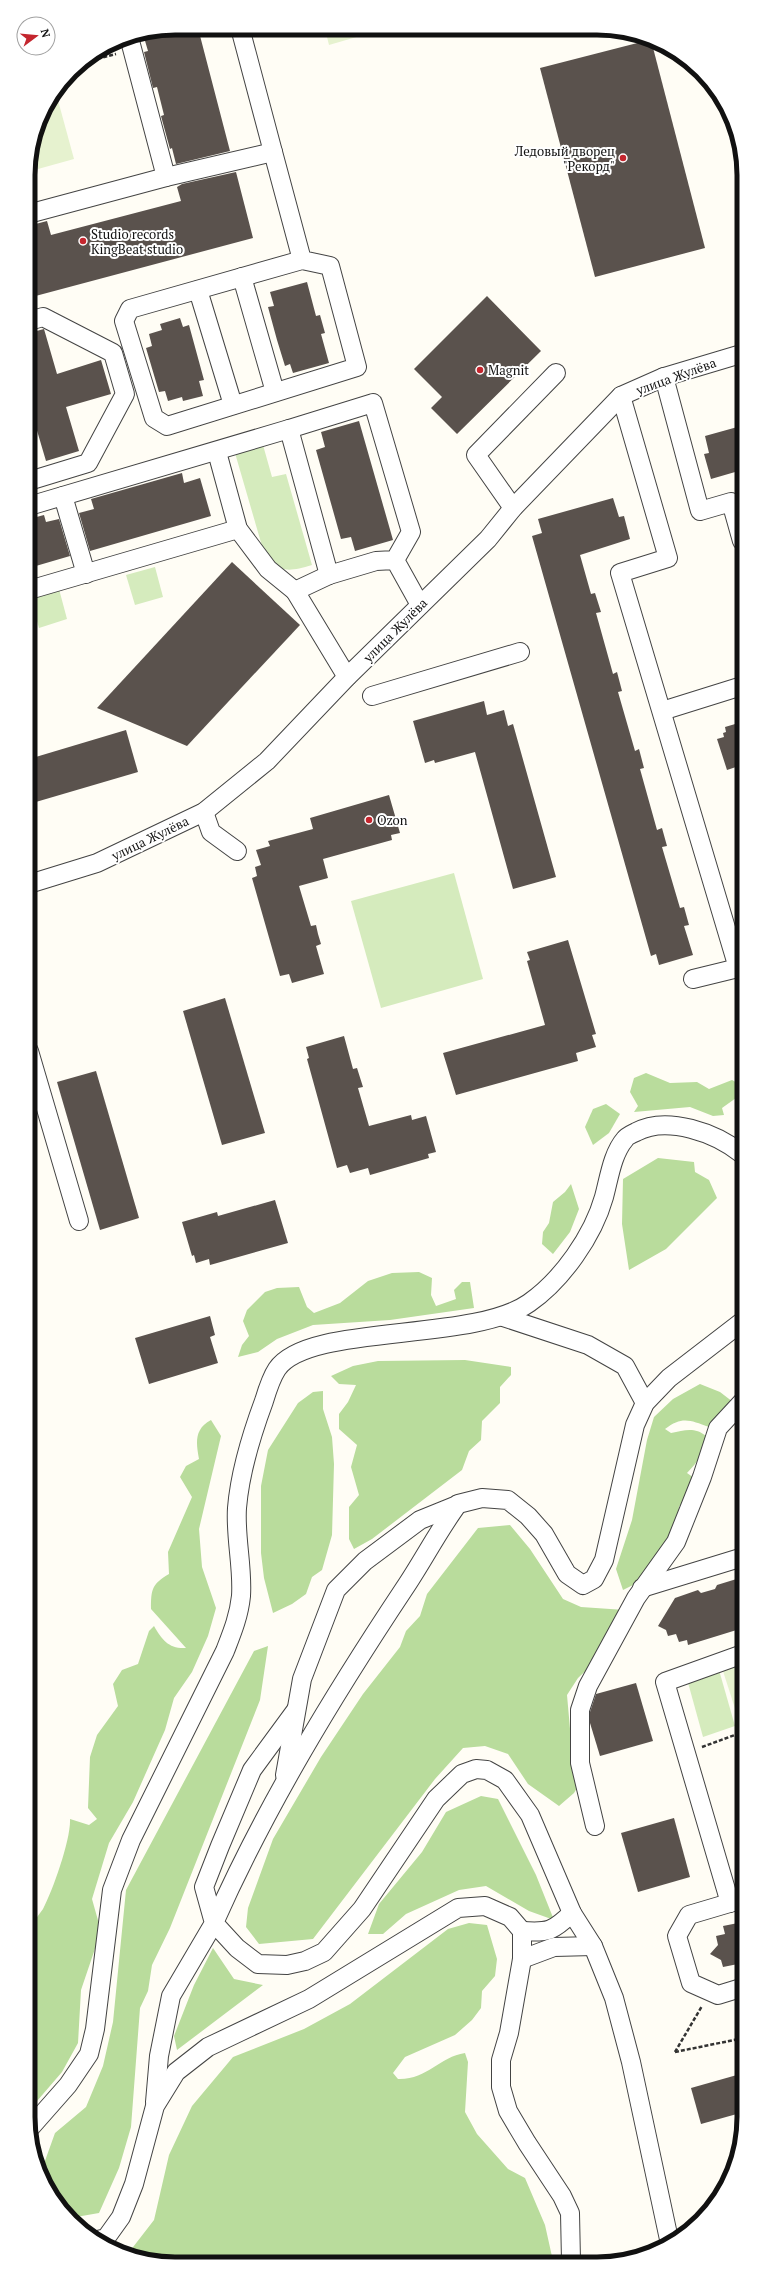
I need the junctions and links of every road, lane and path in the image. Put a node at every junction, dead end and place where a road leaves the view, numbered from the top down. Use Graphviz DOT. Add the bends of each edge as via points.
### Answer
graph roads {
  1 [pos="242,35"];
  2 [pos="130,43"];
  3 [pos="109,51"];
  4 [pos="272,152"];
  5 [pos="166,177"];
  6 [pos="35,212"];
  7 [pos="302,260"];
  8 [pos="242,277"];
  9 [pos="198,290"];
  10 [pos="35,319"];
  11 [pos="737,355"];
  12 [pos="556,373"];
  13 [pos="664,377"];
  14 [pos="275,392"];
  15 [pos="621,396"];
  16 [pos="233,405"];
  17 [pos="289,429"];
  18 [pos="217,452"];
  19 [pos="35,479"];
  20 [pos="63,496"];
  21 [pos="35,504"];
  22 [pos="513,508"];
  23 [pos="737,523"];
  24 [pos="238,529"];
  25 [pos="395,560"];
  26 [pos="86,574"];
  27 [pos="329,575"];
  28 [pos="35,588"];
  29 [pos="294,591"];
  30 [pos="420,605"];
  31 [pos="520,652"];
  32 [pos="347,677"];
  33 [pos="737,688"];
  34 [pos="372,696"];
  35 [pos="662,711"];
  36 [pos="204,812"];
  37 [pos="237,851"];
  38 [pos="35,882"];
  39 [pos="737,965"];
  40 [pos="737,968"];
  41 [pos="693,979"];
  42 [pos="35,1068"];
  43 [pos="737,1151"];
  44 [pos="79,1221"];
  45 [pos="503,1317"];
  46 [pos="737,1325"];
  47 [pos="645,1403"];
  48 [pos="737,1407"];
  49 [pos="458,1504"];
  50 [pos="737,1560"];
  51 [pos="642,1588"];
  52 [pos="737,1656"];
  53 [pos="296,1710"];
  54 [pos="737,1734"];
  55 [pos="701,1747"];
  56 [pos="283,1788"];
  57 [pos="594,1826"];
  58 [pos="737,1901"];
  59 [pos="572,1913"];
  60 [pos="214,1923"];
  61 [pos="522,1931"];
  62 [pos="593,1946"];
  63 [pos="522,1959"];
  64 [pos="737,1989"];
  65 [pos="710,1992"];
  66 [pos="737,2039"];
  67 [pos="155,2106"];
  68 [pos="35,2123"];
  69 [pos="669,2237"];
  70 [pos="105,2238"];
  71 [pos="571,2257"];
  1 -- 4 [label="street"];
  2 -- 3 [label="path"];
  2 -- 5 [label="street"];
  4 -- 5 [label="street"];
  4 -- 7 [label="street"];
  5 -- 6 [label="street"];
  7 -- 8 [label="street"];
  7 -- 14 [label="street" via="330,266 357,367"];
  8 -- 9 [label="street"];
  8 -- 14 [label="street"];
  9 -- 16 [label="street"];
  9 -- 16 [label="street" via="130,309 124,321 154,418 167,426"];
  10 -- 19 [label="street" via="43,317 113,352 125,394 88,463"];
  11 -- 13 [label="street, улица Жулёва"];
  12 -- 22 [label="street" via="476,455"];
  13 -- 15 [label="street, улица Жулёва"];
  13 -- 23 [label="street" via="700,511 731,502"];
  14 -- 16 [label="street"];
  15 -- 22 [label="street, улица Жулёва"];
  15 -- 35 [label="street" via="668,558 620,573"];
  17 -- 18 [label="street"];
  17 -- 25 [label="street" via="373,404 411,532"];
  17 -- 27 [label="street"];
  18 -- 20 [label="street"];
  18 -- 24 [label="street"];
  20 -- 21 [label="street"];
  20 -- 26 [label="street"];
  22 -- 30 [label="street, улица Жулёва" via="488,538"];
  24 -- 26 [label="street"];
  24 -- 29 [label="street" via="268,568"];
  25 -- 27 [label="street" via="376,561"];
  25 -- 30 [label="street"];
  26 -- 28 [label="street"];
  27 -- 29 [label="street"];
  29 -- 32 [label="street"];
  30 -- 32 [label="street, улица Жулёва"];
  31 -- 34 [label="street"];
  32 -- 36 [label="street, улица Жулёва" via="267,760"];
  33 -- 35 [label="street"];
  35 -- 39 [label="street"];
  36 -- 37 [label="street" via="211,832"];
  36 -- 38 [label="street, улица Жулёва" via="97,863"];
  40 -- 41 [label="street"];
  42 -- 44 [label="street"];
  43 -- 45 [label="street" via="717,1138 690,1129 665,1125 646,1126 625,1139 609,1171 596,1219 578,1249 557,1279 528,1304"];
  45 -- 47 [label="street" via="588,1345 625,1366"];
  45 -- 68 [label="street" via="464,1326 324,1344 298,1351 278,1368 245,1458 237,1509 241,1595 236,1622 226,1651 131,1840 112,1890 95,2029 89,2054 68,2085"];
  46 -- 47 [label="street" via="669,1378"];
  47 -- 49 [label="street" via="635,1425 604,1560 594,1579 583,1585 567,1574 544,1534 528,1516 508,1500 482,1498"];
  48 -- 51 [label="street" via="718,1428 676,1542"];
  49 -- 53 [label="street" via="420,1520 365,1561 336,1590 302,1679"];
  49 -- 56 [label="street" via="349,1671"];
  50 -- 51 [label="street"];
  51 -- 57 [label="street" via="588,1686 580,1710 580,1763"];
  52 -- 58 [label="street" via="665,1682"];
  53 -- 56 [label="street"];
  53 -- 60 [label="street" via="252,1770 212,1866 204,1887"];
  54 -- 55 [label="path"];
  56 -- 60 [label="street" via="254,1838"];
  58 -- 65 [label="street" via="689,1915 677,1936 691,1983"];
  59 -- 60 [label="street" via="530,1815 505,1780 487,1770 476,1768 462,1774 436,1799 362,1909 324,1952 305,1961 287,1965 258,1964 237,1948"];
  59 -- 61 [label="street" via="555,1929 543,1933"];
  59 -- 62 [label="street"];
  60 -- 67 [label="street" via="171,1996 159,2056"];
  61 -- 63 [label="street"];
  61 -- 67 [label="street" via="510,1917 485,1906 458,1908 309,1999 208,2047 176,2072"];
  62 -- 63 [label="street" via="554,1947"];
  62 -- 69 [label="street" via="614,1998 631,2062"];
  63 -- 71 [label="street" via="509,2033 501,2060 501,2087 508,2111 570,2213"];
  64 -- 65 [label="street" via="718,1995"];
  65 -- 66 [label="path" via="675,2052"];
  67 -- 70 [label="street" via="134,2184 121,2217"];
}
